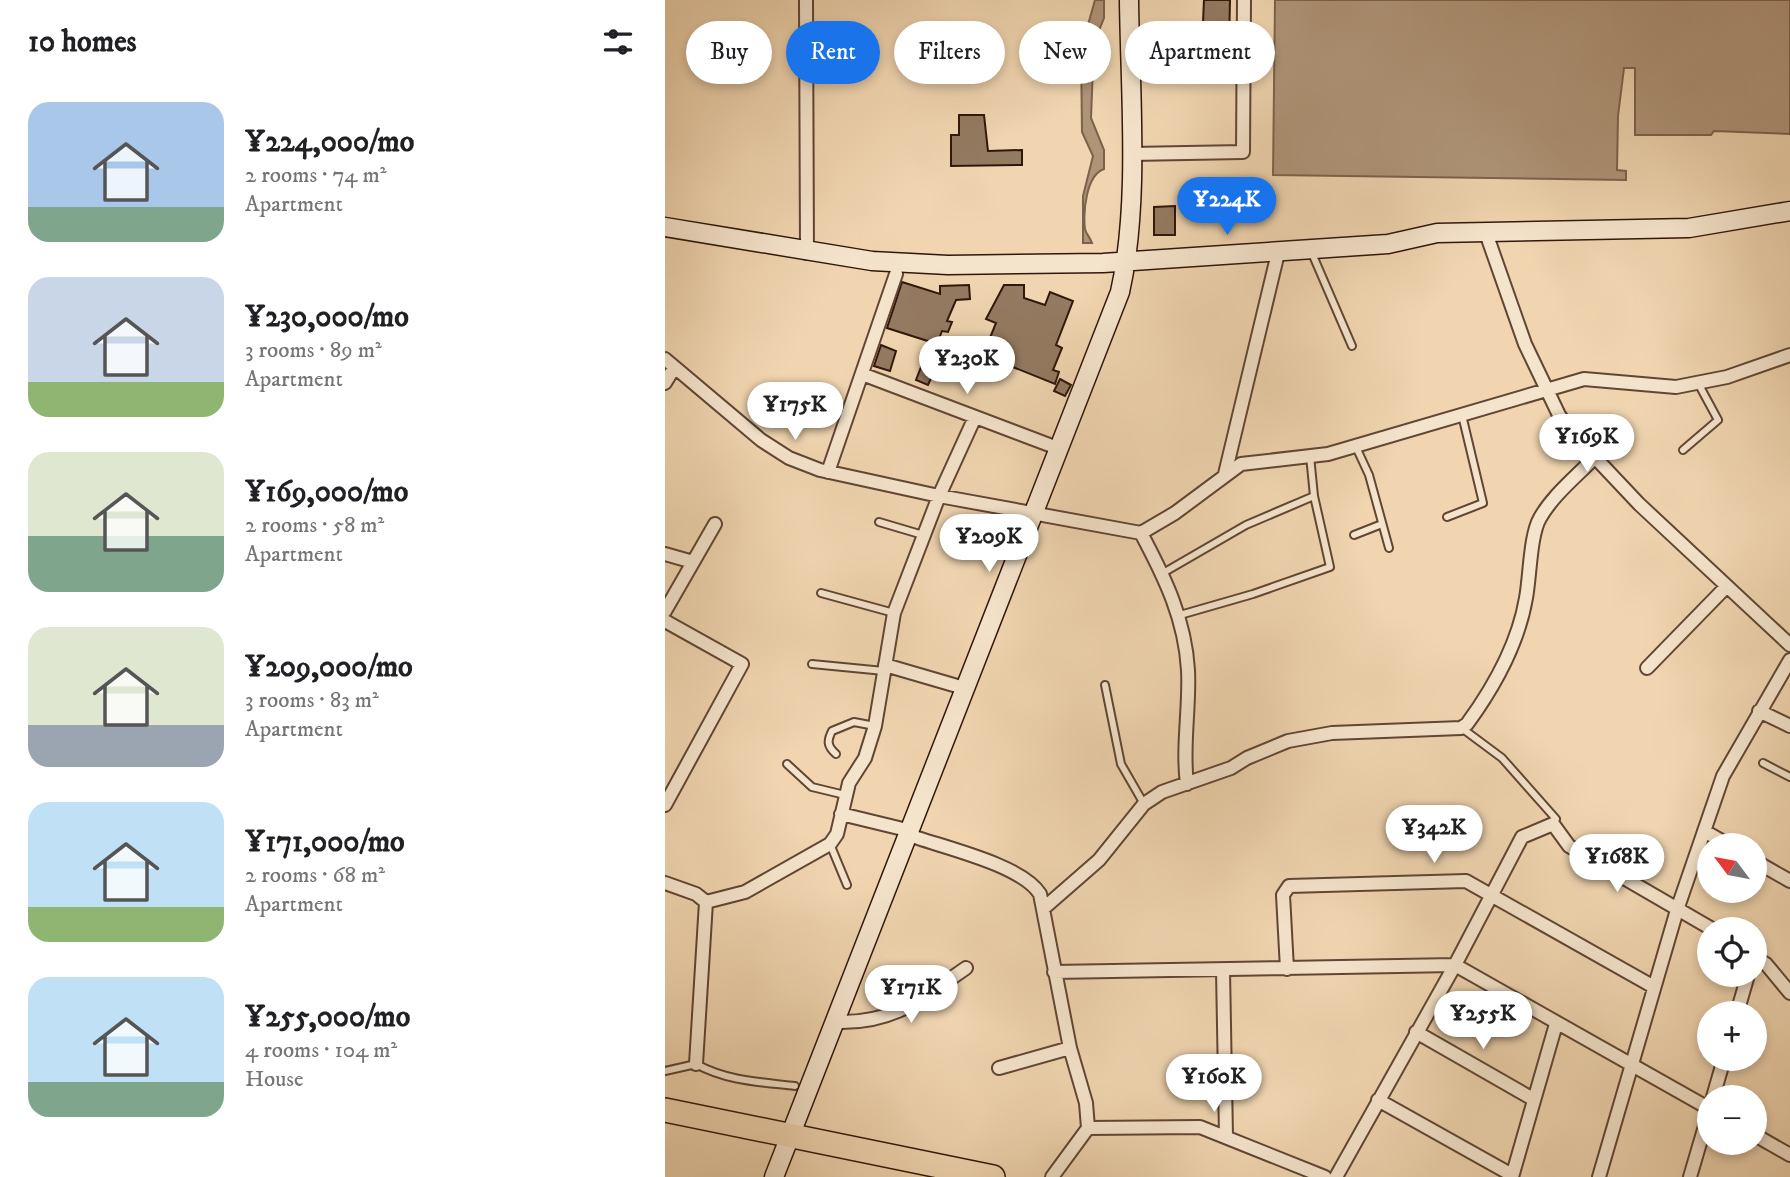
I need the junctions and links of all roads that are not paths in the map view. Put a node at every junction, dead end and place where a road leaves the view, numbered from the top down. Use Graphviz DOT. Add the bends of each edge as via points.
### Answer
graph roads {
  1 [pos="806,0"];
  2 [pos="1129,0"];
  3 [pos="1244,0"];
  4 [pos="1131,154"];
  5 [pos="1790,211"];
  6 [pos="665,226"];
  7 [pos="1486,233"];
  8 [pos="1311,250"];
  9 [pos="807,253"];
  10 [pos="1278,253"];
  11 [pos="1126,263"];
  12 [pos="896,274"];
  13 [pos="1352,346"];
  14 [pos="1790,355"];
  15 [pos="670,364"];
  16 [pos="862,374"];
  17 [pos="665,383"];
  18 [pos="1698,383"];
  19 [pos="1549,390"];
  20 [pos="1462,415"];
  21 [pos="975,417"];
  22 [pos="1355,446"];
  23 [pos="1060,449"];
  24 [pos="1683,450"];
  25 [pos="1310,456"];
  26 [pos="1594,458"];
  27 [pos="828,472"];
  28 [pos="1226,474"];
  29 [pos="939,496"];
  30 [pos="1314,496"];
  31 [pos="1035,513"];
  32 [pos="1447,517"];
  33 [pos="879,522"];
  34 [pos="715,524"];
  35 [pos="1382,524"];
  36 [pos="1141,533"];
  37 [pos="1355,534"];
  38 [pos="923,535"];
  39 [pos="1389,548"];
  40 [pos="665,554"];
  41 [pos="693,562"];
  42 [pos="1163,573"];
  43 [pos="1726,587"];
  44 [pos="821,593"];
  45 [pos="665,611"];
  46 [pos="894,613"];
  47 [pos="1180,614"];
  48 [pos="665,621"];
  49 [pos="1790,645"];
  50 [pos="1790,660"];
  51 [pos="812,664"];
  52 [pos="885,668"];
  53 [pos="1647,668"];
  54 [pos="1105,685"];
  55 [pos="964,688"];
  56 [pos="1759,711"];
  57 [pos="875,726"];
  58 [pos="1790,726"];
  59 [pos="1461,728"];
  60 [pos="836,754"];
  61 [pos="1763,763"];
  62 [pos="787,764"];
  63 [pos="1790,777"];
  64 [pos="1187,784"];
  65 [pos="846,795"];
  66 [pos="1144,804"];
  67 [pos="665,805"];
  68 [pos="841,814"];
  69 [pos="1553,824"];
  70 [pos="1704,831"];
  71 [pos="907,832"];
  72 [pos="1708,833"];
  73 [pos="830,844"];
  74 [pos="1767,868"];
  75 [pos="1790,881"];
  76 [pos="665,883"];
  77 [pos="847,885"];
  78 [pos="1490,894"];
  79 [pos="706,902"];
  80 [pos="1044,908"];
  81 [pos="1677,910"];
  82 [pos="1697,921"];
  83 [pos="1455,965"];
  84 [pos="1767,965"];
  85 [pos="966,968"];
  86 [pos="1287,969"];
  87 [pos="1223,970"];
  88 [pos="1054,972"];
  89 [pos="1654,988"];
  90 [pos="1790,993"];
  91 [pos="836,1022"];
  92 [pos="1556,1024"];
  93 [pos="1416,1032"];
  94 [pos="1070,1048"];
  95 [pos="696,1064"];
  96 [pos="1631,1066"];
  97 [pos="999,1068"];
  98 [pos="665,1071"];
  99 [pos="795,1086"];
  100 [pos="1533,1099"];
  101 [pos="1378,1100"];
  102 [pos="1697,1102"];
  103 [pos="665,1110"];
  104 [pos="1088,1128"];
  105 [pos="790,1135"];
  106 [pos="1226,1136"];
  107 [pos="1767,1142"];
  108 [pos="1697,1155"];
  109 [pos="1790,1155"];
  110 [pos="936,1171"];
  111 [pos="1512,1176"];
  112 [pos="774,1177"];
  113 [pos="993,1177"];
  114 [pos="1052,1177"];
  115 [pos="1334,1177"];
  116 [pos="1599,1177"];
  117 [pos="1691,1177"];
  1 -- 9 [label="street"];
  2 -- 4 [label="street"];
  3 -- 4 [label="street" via="1243,152"];
  4 -- 11 [label="street"];
  5 -- 7 [label="street" via="1689,228"];
  6 -- 9 [label="street"];
  7 -- 8 [label="street" via="1437,233 1388,244"];
  7 -- 19 [label="street" via="1524,344"];
  8 -- 10 [label="street"];
  8 -- 13 [label="lane"];
  9 -- 11 [label="street" via="948,265"];
  10 -- 11 [label="street"];
  10 -- 28 [label="street"];
  11 -- 23 [label="street" via="1120,292"];
  12 -- 16 [label="street"];
  14 -- 18 [label="street"];
  15 -- 17 [label="street"];
  15 -- 27 [label="street" via="761,440 789,458"];
  16 -- 21 [label="street"];
  16 -- 27 [label="street"];
  18 -- 19 [label="street" via="1647,387 1584,379"];
  18 -- 24 [label="lane" via="1718,420"];
  19 -- 20 [label="street"];
  19 -- 26 [label="street" via="1559,415"];
  20 -- 22 [label="street"];
  20 -- 32 [label="lane" via="1483,503"];
  21 -- 23 [label="street"];
  21 -- 29 [label="street"];
  22 -- 25 [label="street"];
  22 -- 35 [label="lane" via="1369,475"];
  23 -- 31 [label="street"];
  25 -- 28 [label="street" via="1241,464"];
  25 -- 30 [label="lane"];
  26 -- 43 [label="street"];
  26 -- 59 [label="street" via="1538,521 1526,601 1509,653 1493,688"];
  27 -- 29 [label="street"];
  28 -- 36 [label="street"];
  29 -- 31 [label="street"];
  29 -- 38 [label="street"];
  30 -- 42 [label="lane" via="1247,525"];
  30 -- 47 [label="lane" via="1330,567"];
  31 -- 36 [label="street"];
  31 -- 55 [label="street"];
  33 -- 38 [label="lane"];
  34 -- 41 [label="street"];
  35 -- 37 [label="lane"];
  35 -- 39 [label="lane"];
  36 -- 42 [label="street"];
  38 -- 46 [label="street"];
  40 -- 41 [label="street"];
  41 -- 45 [label="street"];
  42 -- 47 [label="street"];
  43 -- 49 [label="street"];
  43 -- 53 [label="street"];
  44 -- 46 [label="lane"];
  46 -- 52 [label="street"];
  47 -- 64 [label="street" via="1188,671"];
  48 -- 67 [label="street" via="742,664"];
  50 -- 56 [label="street"];
  51 -- 52 [label="lane"];
  52 -- 55 [label="street"];
  52 -- 57 [label="street"];
  54 -- 66 [label="lane" via="1121,764"];
  55 -- 71 [label="street"];
  56 -- 58 [label="street"];
  56 -- 70 [label="street" via="1723,776"];
  57 -- 60 [label="lane" via="854,722 832,731 827,740"];
  57 -- 65 [label="street"];
  59 -- 64 [label="street" via="1332,733 1289,741"];
  59 -- 69 [label="lane" via="1502,758 1556,819"];
  61 -- 63 [label="lane"];
  62 -- 65 [label="lane" via="812,787"];
  64 -- 66 [label="street"];
  65 -- 68 [label="street"];
  66 -- 80 [label="street" via="1099,860"];
  68 -- 71 [label="street"];
  68 -- 73 [label="street"];
  69 -- 78 [label="street" via="1522,837"];
  69 -- 81 [label="street" via="1569,846"];
  70 -- 72 [label="street"];
  70 -- 81 [label="street"];
  71 -- 80 [label="street" via="1017,873 1034,884"];
  71 -- 91 [label="street"];
  73 -- 77 [label="lane"];
  73 -- 79 [label="street" via="744,892"];
  74 -- 75 [label="street"];
  76 -- 79 [label="street"];
  78 -- 83 [label="street"];
  78 -- 86 [label="street" via="1466,881 1289,886 1283,895"];
  78 -- 89 [label="street"];
  79 -- 95 [label="street"];
  80 -- 88 [label="street"];
  81 -- 82 [label="street"];
  81 -- 89 [label="street"];
  83 -- 86 [label="street"];
  83 -- 92 [label="street"];
  83 -- 93 [label="street"];
  84 -- 90 [label="street"];
  85 -- 91 [label="street" via="899,1014"];
  86 -- 87 [label="street"];
  87 -- 88 [label="street"];
  87 -- 106 [label="street"];
  88 -- 94 [label="street"];
  89 -- 96 [label="street"];
  91 -- 105 [label="street"];
  92 -- 96 [label="street"];
  92 -- 100 [label="street"];
  93 -- 100 [label="street"];
  93 -- 101 [label="street"];
  94 -- 97 [label="street"];
  94 -- 104 [label="street" via="1086,1103"];
  95 -- 98 [label="lane"];
  95 -- 99 [label="lane" via="737,1079"];
  96 -- 102 [label="street"];
  96 -- 116 [label="street"];
  100 -- 111 [label="street"];
  101 -- 111 [label="street"];
  101 -- 115 [label="street"];
  103 -- 105 [label="highway"];
  104 -- 106 [label="street" via="1200,1127"];
  104 -- 114 [label="street"];
  105 -- 110 [label="highway"];
  105 -- 112 [label="street"];
  106 -- 115 [label="street"];
  107 -- 109 [label="street"];
  108 -- 117 [label="street"];
  110 -- 113 [label="highway"];
}
